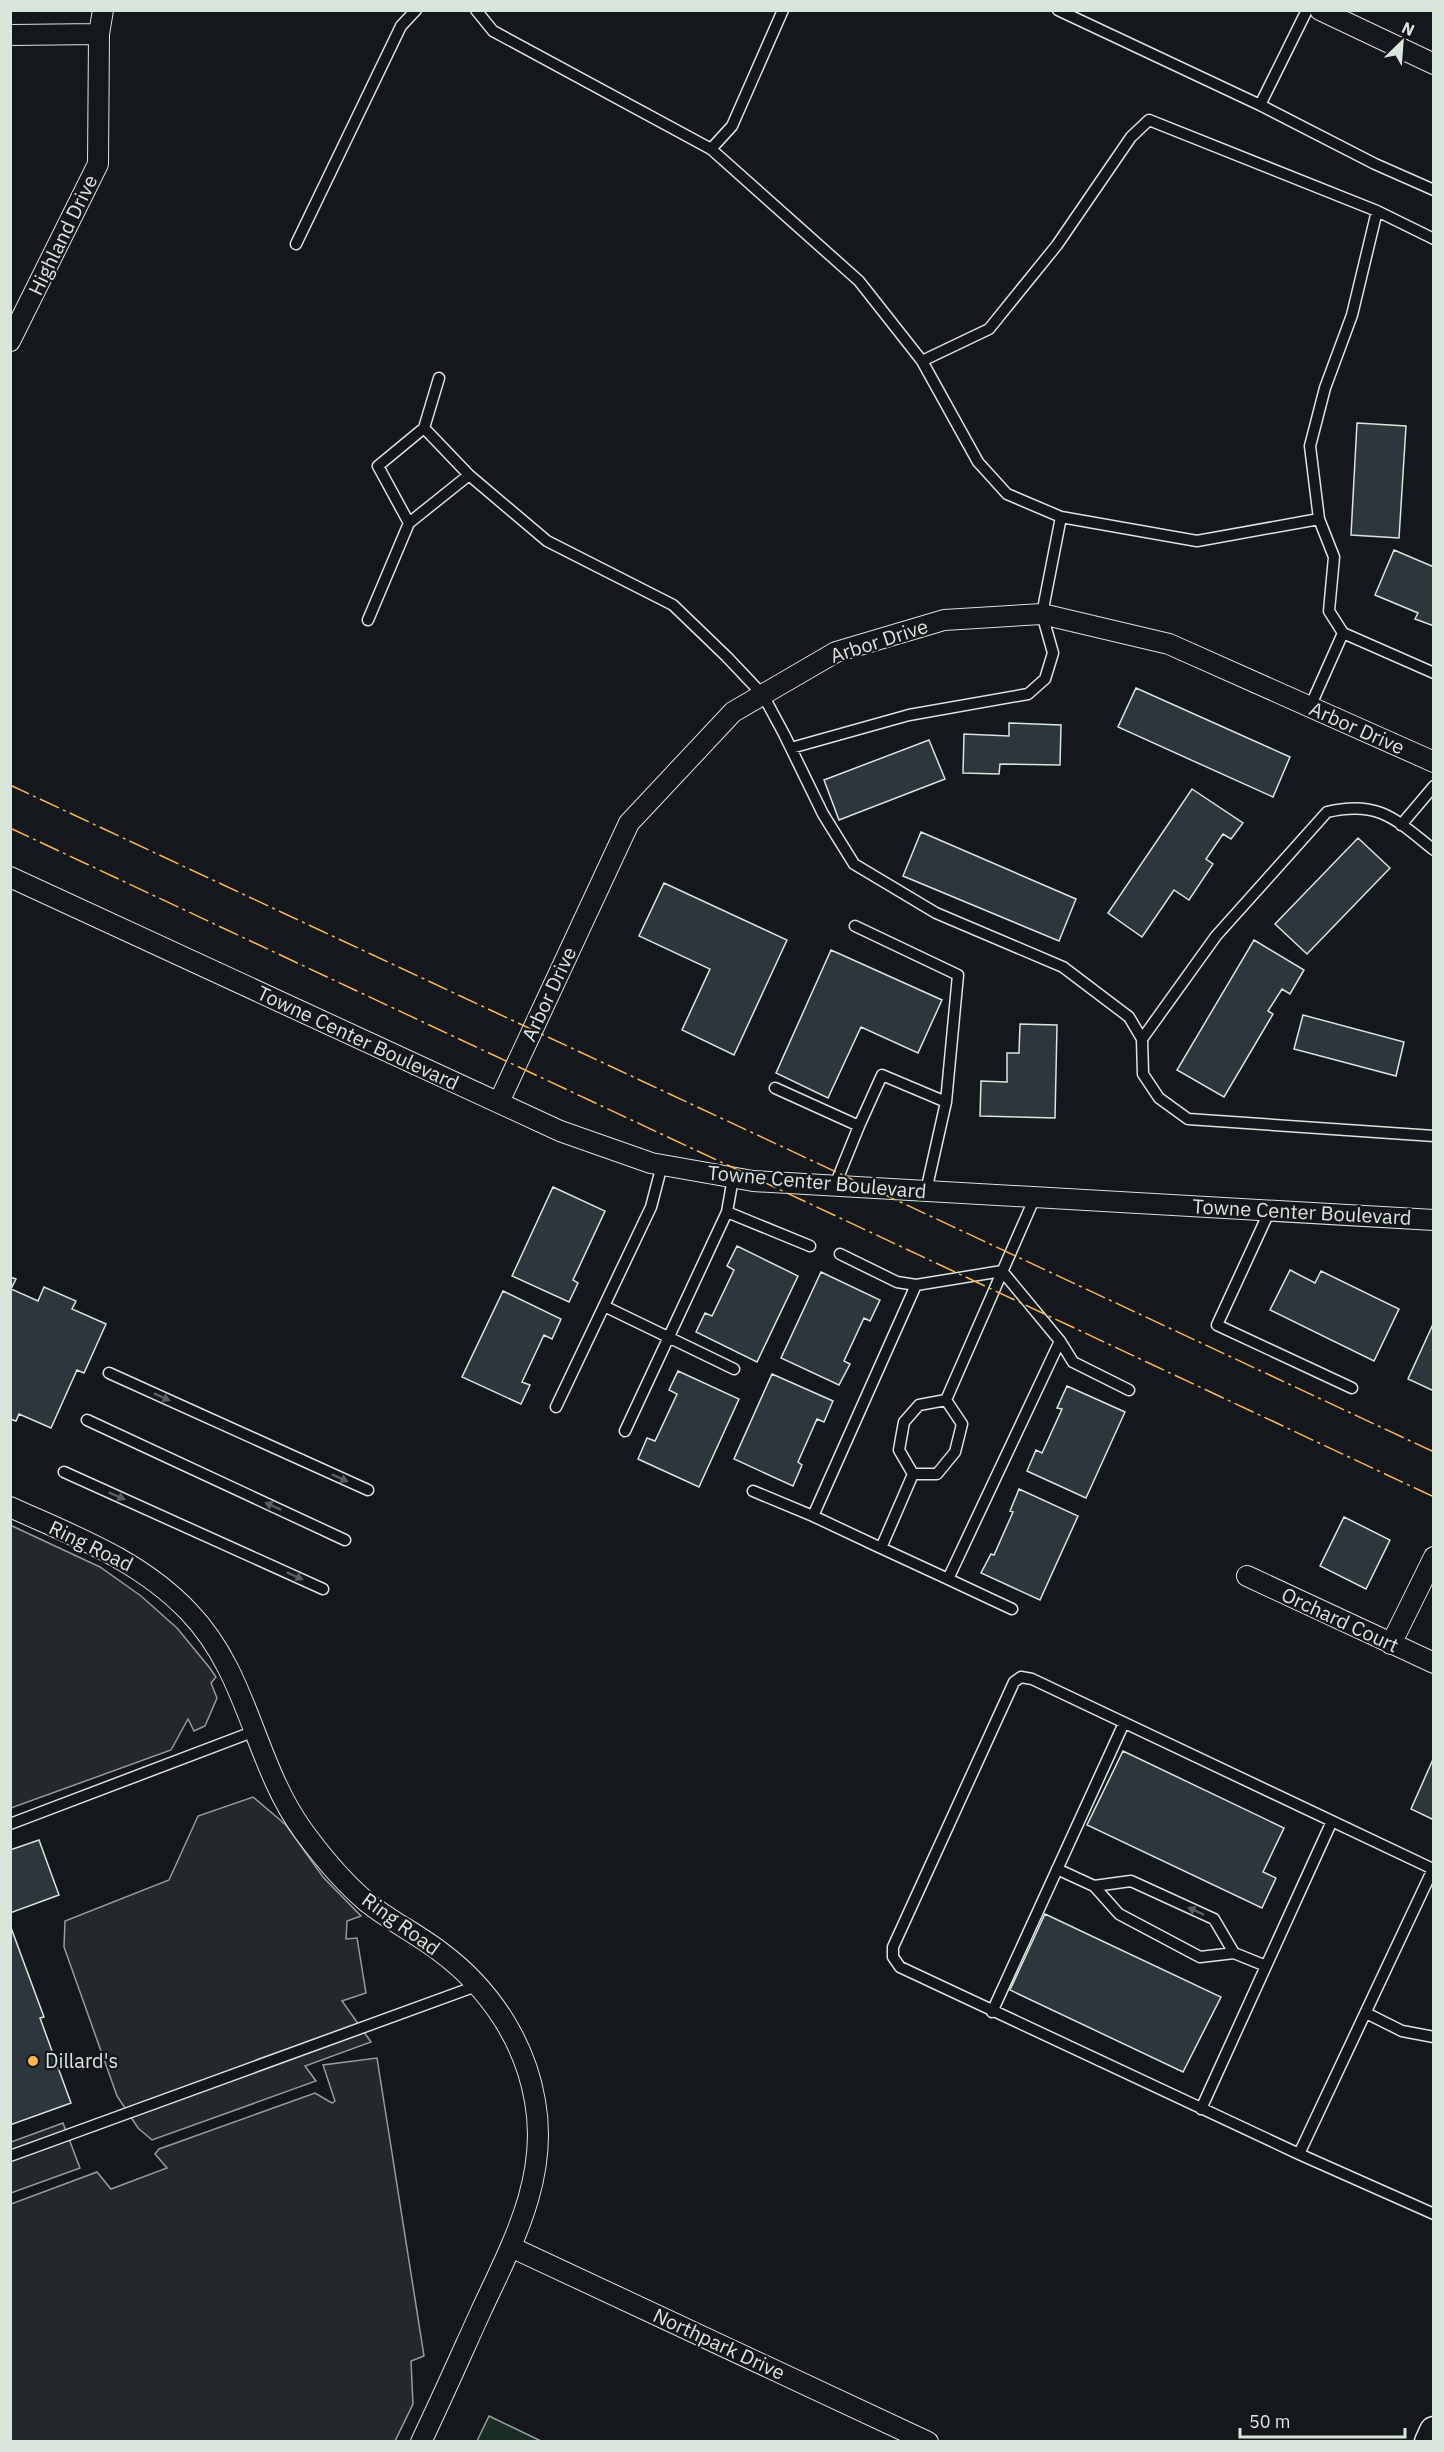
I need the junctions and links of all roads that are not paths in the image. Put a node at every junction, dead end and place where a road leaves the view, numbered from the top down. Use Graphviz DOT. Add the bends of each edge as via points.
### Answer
graph roads {
  1 [pos="103,10"];
  2 [pos="416,10"];
  3 [pos="476,10"];
  4 [pos="783,10"];
  5 [pos="1058,10"];
  6 [pos="1307,10"];
  7 [pos="1320,10"];
  8 [pos="99,34"];
  9 [pos="10,35"];
  10 [pos="1434,64"];
  11 [pos="1260,105"];
  12 [pos="711,149"];
  13 [pos="1434,190"];
  14 [pos="1377,211"];
  15 [pos="1434,239"];
  16 [pos="296,244"];
  17 [pos="10,341"];
  18 [pos="922,361"];
  19 [pos="439,378"];
  20 [pos="424,428"];
  21 [pos="469,475"];
  22 [pos="1061,517"];
  23 [pos="1319,519"];
  24 [pos="409,523"];
  25 [pos="1041,614"];
  26 [pos="368,620"];
  27 [pos="1343,633"];
  28 [pos="1434,673"];
  29 [pos="763,695"];
  30 [pos="1310,707"];
  31 [pos="791,748"];
  32 [pos="1434,762"];
  33 [pos="1434,786"];
  34 [pos="1401,825"];
  35 [pos="1434,850"];
  36 [pos="10,877"];
  37 [pos="855,926"];
  38 [pos="1142,1039"];
  39 [pos="775,1088"];
  40 [pos="499,1102"];
  41 [pos="946,1102"];
  42 [pos="859,1126"];
  43 [pos="1434,1136"];
  44 [pos="662,1165"];
  45 [pos="733,1178"];
  46 [pos="835,1185"];
  47 [pos="926,1191"];
  48 [pos="1035,1197"];
  49 [pos="1270,1210"];
  50 [pos="727,1212"];
  51 [pos="1434,1220"];
  52 [pos="810,1246"];
  53 [pos="840,1254"];
  54 [pos="1002,1271"];
  55 [pos="916,1285"];
  56 [pos="604,1306"];
  57 [pos="669,1337"];
  58 [pos="1060,1341"];
  59 [pos="734,1369"];
  60 [pos="109,1373"];
  61 [pos="1352,1388"];
  62 [pos="1129,1390"];
  63 [pos="946,1400"];
  64 [pos="556,1407"];
  65 [pos="87,1420"];
  66 [pos="625,1431"];
  67 [pos="64,1472"];
  68 [pos="914,1474"];
  69 [pos="368,1490"];
  70 [pos="753,1491"];
  71 [pos="10,1507"];
  72 [pos="813,1516"];
  73 [pos="345,1540"];
  74 [pos="881,1548"];
  75 [pos="1434,1557"];
  76 [pos="1247,1576"];
  77 [pos="948,1579"];
  78 [pos="323,1589"];
  79 [pos="1012,1609"];
  80 [pos="1391,1644"];
  81 [pos="1434,1664"];
  82 [pos="1124,1723"];
  83 [pos="255,1731"];
  84 [pos="1332,1821"];
  85 [pos="10,1824"];
  86 [pos="1057,1869"];
  87 [pos="1094,1886"];
  88 [pos="1233,1953"];
  89 [pos="1266,1966"];
  90 [pos="479,1985"];
  91 [pos="992,2012"];
  92 [pos="1366,2013"];
  93 [pos="1434,2037"];
  94 [pos="1201,2109"];
  95 [pos="1299,2154"];
  96 [pos="10,2156"];
  97 [pos="1434,2214"];
  98 [pos="511,2247"];
  99 [pos="1434,2431"];
  100 [pos="421,2442"];
  101 [pos="928,2442"];
  102 [pos="1429,2442"];
  1 -- 8 [label="street, Highland Drive"];
  2 -- 16 [label="lane" via="401,26"];
  3 -- 12 [label="lane" via="493,31"];
  4 -- 12 [label="lane" via="732,126"];
  5 -- 11 [label="lane"];
  6 -- 11 [label="lane"];
  7 -- 10 [label="street"];
  8 -- 9 [label="street"];
  8 -- 17 [label="street, Highland Drive" via="98,164"];
  11 -- 13 [label="lane"];
  12 -- 18 [label="lane" via="859,281"];
  14 -- 15 [label="lane"];
  14 -- 18 [label="lane" via="1149,120 1131,137 1057,244 989,328"];
  14 -- 23 [label="lane" via="1352,315 1325,387 1310,446"];
  18 -- 22 [label="lane" via="978,462 1007,494"];
  19 -- 20 [label="lane"];
  20 -- 21 [label="lane"];
  20 -- 24 [label="lane" via="378,466"];
  21 -- 24 [label="lane"];
  21 -- 29 [label="lane" via="547,541 672,605"];
  22 -- 23 [label="lane" via="1197,541"];
  22 -- 25 [label="lane"];
  23 -- 27 [label="lane" via="1334,557 1329,611"];
  24 -- 26 [label="lane"];
  25 -- 29 [label="street, Arbor Drive" via="944,620 836,652"];
  25 -- 30 [label="street, Arbor Drive" via="1169,644"];
  25 -- 31 [label="lane" via="1053,653 1046,679 1028,694 909,715"];
  27 -- 28 [label="lane"];
  27 -- 30 [label="lane"];
  29 -- 31 [label="lane"];
  29 -- 40 [label="street, Arbor Drive" via="733,712 629,823"];
  30 -- 32 [label="street, Arbor Drive"];
  31 -- 38 [label="lane" via="823,814 854,864 936,914 1063,967 1129,1017"];
  33 -- 34 [label="lane"];
  34 -- 35 [label="lane"];
  34 -- 38 [label="lane" via="1384,813 1352,806 1327,812 1216,936"];
  36 -- 40 [label="street, Towne Center Boulevard"];
  37 -- 41 [label="lane" via="958,975"];
  38 -- 43 [label="lane" via="1143,1074 1159,1098 1188,1119"];
  39 -- 42 [label="lane"];
  40 -- 44 [label="street, Towne Center Boulevard" via="560,1131"];
  41 -- 42 [label="lane" via="882,1075"];
  41 -- 47 [label="lane"];
  42 -- 46 [label="lane"];
  44 -- 45 [label="street, Towne Center Boulevard"];
  44 -- 56 [label="lane" via="651,1207"];
  45 -- 46 [label="street, Towne Center Boulevard"];
  45 -- 50 [label="lane"];
  46 -- 47 [label="street, Towne Center Boulevard"];
  47 -- 48 [label="street, Towne Center Boulevard"];
  48 -- 49 [label="street, Towne Center Boulevard"];
  48 -- 54 [label="lane"];
  49 -- 51 [label="street, Towne Center Boulevard"];
  49 -- 61 [label="lane" via="1217,1324"];
  50 -- 52 [label="lane"];
  50 -- 57 [label="lane"];
  53 -- 55 [label="lane" via="897,1282"];
  54 -- 55 [label="lane"];
  54 -- 58 [label="lane"];
  54 -- 63 [label="lane"];
  55 -- 72 [label="lane"];
  56 -- 57 [label="lane"];
  56 -- 64 [label="lane"];
  57 -- 59 [label="lane"];
  57 -- 66 [label="lane"];
  58 -- 62 [label="lane" via="1072,1362"];
  58 -- 77 [label="lane"];
  60 -- 69 [label="lane, one-way"];
  63 -- 68 [label="lane" via="919,1405 904,1422 899,1450"];
  63 -- 68 [label="lane" via="962,1424 955,1452 938,1474"];
  73 -- 65 [label="lane, one-way"];
  67 -- 78 [label="lane, one-way"];
  68 -- 74 [label="lane"];
  70 -- 72 [label="lane"];
  71 -- 83 [label="street, Ring Road" via="123,1559 172,1595 222,1654"];
  72 -- 74 [label="lane"];
  74 -- 77 [label="lane"];
  75 -- 80 [label="street"];
  76 -- 80 [label="street, Orchard Court"];
  77 -- 79 [label="lane"];
  80 -- 81 [label="street, Orchard Court"];
  82 -- 84 [label="lane"];
  82 -- 86 [label="lane"];
  82 -- 91 [label="lane" via="1021,1677 1014,1682 892,1947 900,1967"];
  83 -- 85 [label="lane"];
  83 -- 90 [label="street, Ring Road" via="289,1810 333,1867 367,1902 440,1951"];
  84 -- 89 [label="lane"];
  84 -- 92 [label="lane" via="1433,1869"];
  86 -- 87 [label="lane"];
  86 -- 91 [label="lane"];
  87 -- 88 [label="lane" via="1119,1914 1200,1957"];
  88 -- 87 [label="lane, one-way" via="1214,1919 1131,1881"];
  88 -- 89 [label="lane"];
  89 -- 94 [label="lane"];
  90 -- 96 [label="lane"];
  90 -- 98 [label="street, Ring Road" via="505,2021 521,2057 538,2125 532,2193"];
  91 -- 94 [label="lane"];
  92 -- 93 [label="lane" via="1402,2031"];
  92 -- 95 [label="lane"];
  94 -- 95 [label="lane"];
  95 -- 97 [label="lane"];
  98 -- 100 [label="street, Ring Road"];
  98 -- 101 [label="street, Northpark Drive"];
  99 -- 102 [label="street"];
}
